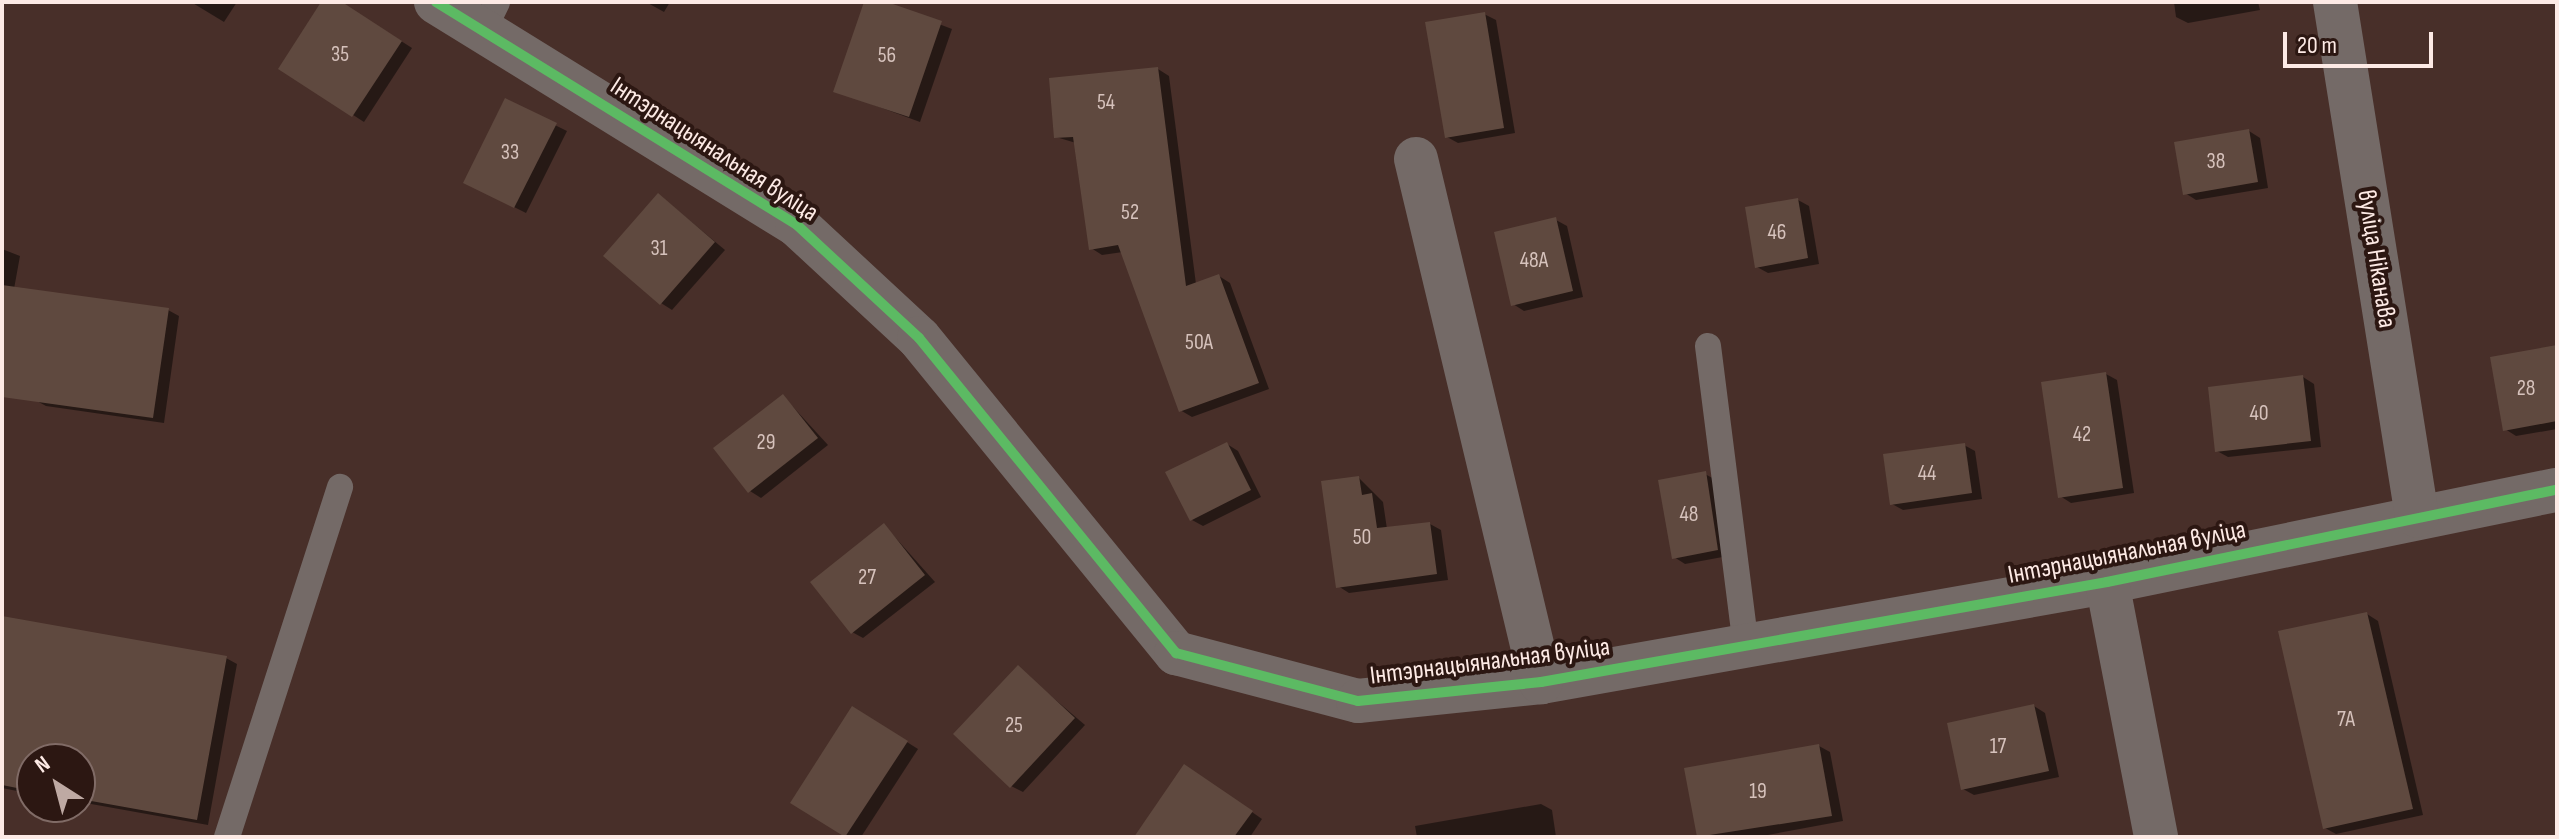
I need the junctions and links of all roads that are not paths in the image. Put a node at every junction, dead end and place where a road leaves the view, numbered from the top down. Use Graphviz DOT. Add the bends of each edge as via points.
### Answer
graph roads {
  1 [pos="436,2"];
  2 [pos="2335,2"];
  3 [pos="490,17"];
  4 [pos="1416,159"];
  5 [pos="1708,346"];
  6 [pos="340,487"];
  7 [pos="2557,490"];
  8 [pos="2417,516"];
  9 [pos="2107,582"];
  10 [pos="1746,646"];
  11 [pos="1541,682"];
  12 [pos="227,837"];
  13 [pos="2156,837"];
  1 -- 3 [label="street, Інтэрнацыянальная вуліца"];
  2 -- 8 [label="street, вуліца Ніканава"];
  3 -- 11 [label="street, Інтэрнацыянальная вуліца" via="797,225 919,338 1176,653 1358,701"];
  4 -- 11 [label="street, Інтэрнацыянальная вуліца"];
  5 -- 10 [label="lane"];
  6 -- 12 [label="lane"];
  7 -- 8 [label="street, Інтэрнацыянальная вуліца"];
  8 -- 9 [label="street, Інтэрнацыянальная вуліца"];
  9 -- 10 [label="street, Інтэрнацыянальная вуліца"];
  9 -- 13 [label="street"];
  10 -- 11 [label="street, Інтэрнацыянальная вуліца"];
}
